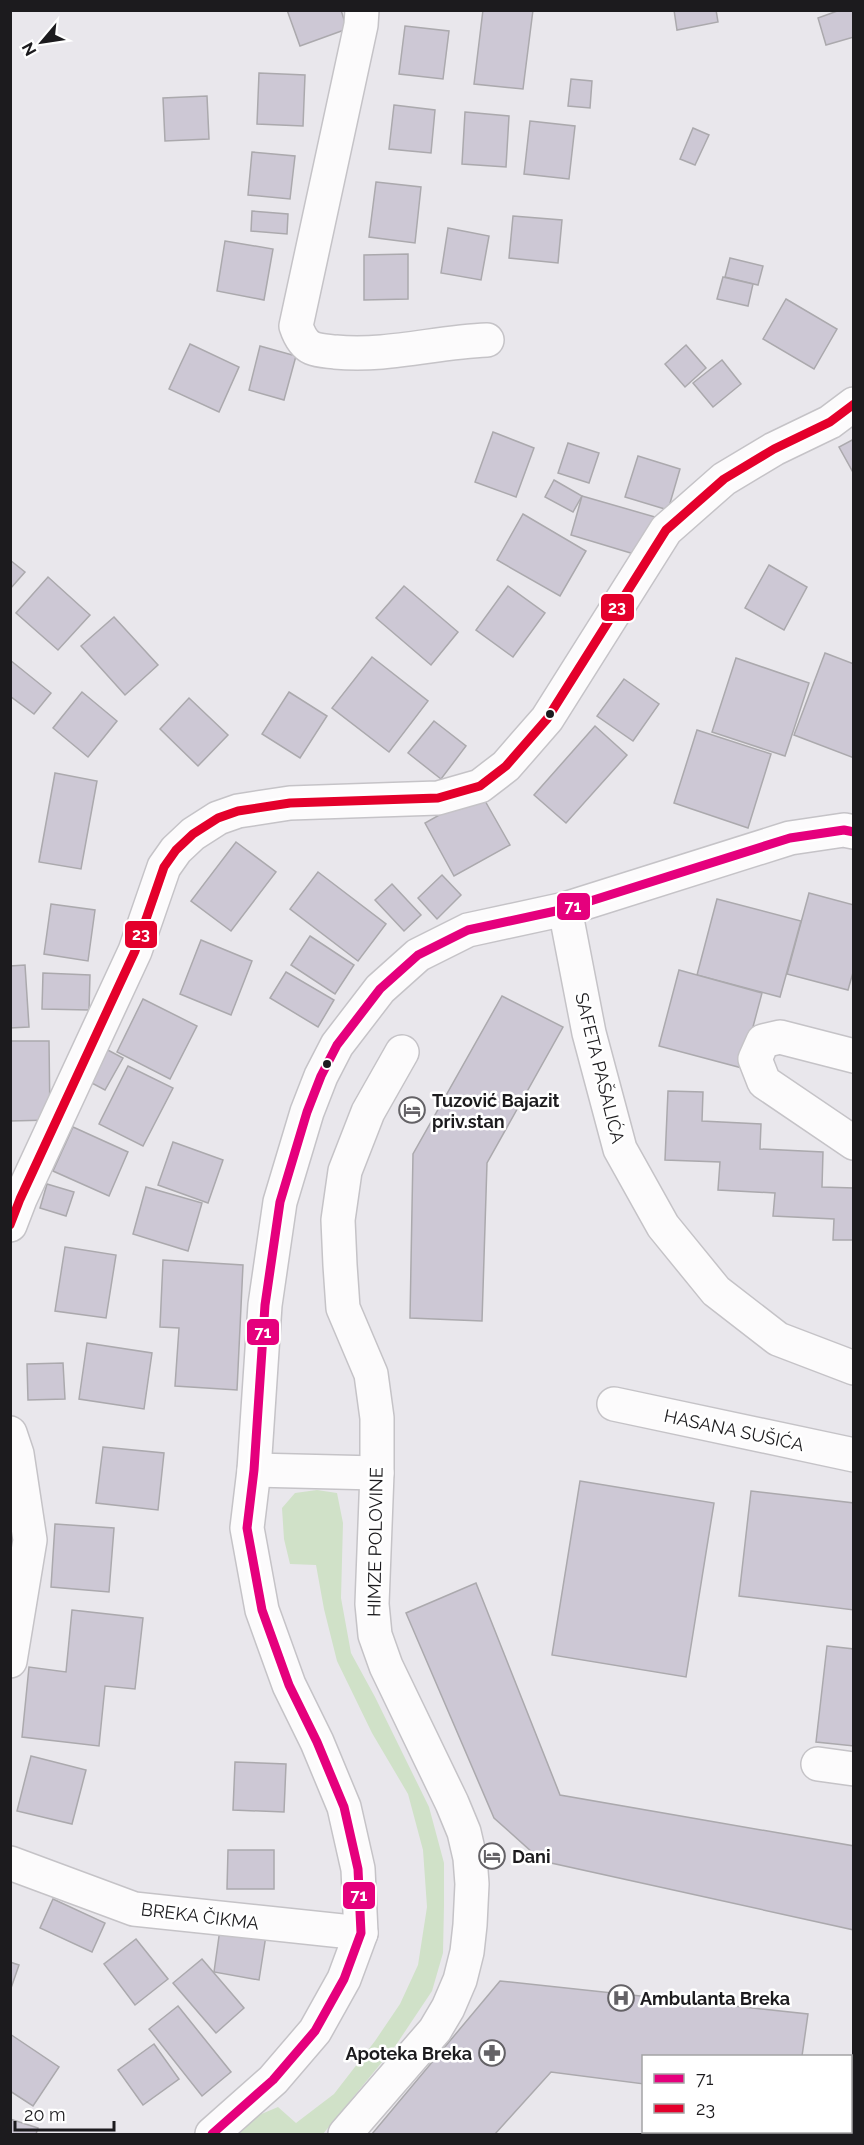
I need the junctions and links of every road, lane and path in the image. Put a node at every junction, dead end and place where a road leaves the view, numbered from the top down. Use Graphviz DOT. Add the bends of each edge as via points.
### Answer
graph roads {
  1 [pos="362,10"];
  2 [pos="488,340"];
  3 [pos="854,404"];
  4 [pos="854,832"];
  5 [pos="565,909"];
  6 [pos="402,1052"];
  7 [pos="854,1056"];
  8 [pos="854,1143"];
  9 [pos="10,1226"];
  10 [pos="854,1368"];
  11 [pos="614,1404"];
  12 [pos="10,1433"];
  13 [pos="854,1455"];
  14 [pos="254,1470"];
  15 [pos="377,1473"];
  16 [pos="10,1661"];
  17 [pos="818,1764"];
  18 [pos="854,1769"];
  19 [pos="10,1863"];
  20 [pos="361,1932"];
  21 [pos="212,2134"];
  22 [pos="345,2134"];
  1 -- 2 [label="street" via="296,326 299,335 313,348 379,354"];
  3 -- 9 [label="street" via="830,422 724,478 666,530 547,718 506,766 480,786 438,798 290,803 238,812 218,818 176,850 164,867 135,951"];
  4 -- 5 [label="street" via="790,838"];
  5 -- 10 [label="street, SAFETA PAŠALIĆA" via="589,1033 620,1149 663,1226 716,1291 778,1339"];
  5 -- 14 [label="street" via="468,930 418,955 380,989 337,1045 307,1112 280,1202 265,1305"];
  6 -- 15 [label="street, HIMZE POLOVINE" via="360,1131 345,1171 338,1220 344,1308 371,1374 377,1418"];
  7 -- 8 [label="street" via="780,1037 763,1041 755,1059 764,1082"];
  11 -- 13 [label="street, HASANA SUŠIĆA"];
  12 -- 16 [label="street" via="17,1454 30,1540"];
  14 -- 15 [label="street"];
  14 -- 20 [label="street" via="247,1528 262,1611 344,1807 358,1869"];
  15 -- 22 [label="street, HIMZE POLOVINE" via="372,1604 375,1635 464,1832 472,1884 467,1952 448,2008 435,2030"];
  17 -- 18 [label="street"];
  19 -- 20 [label="street, BREKA ČIKMA" via="134,1909"];
  20 -- 21 [label="street" via="344,1979 315,2031 273,2080"];
}
